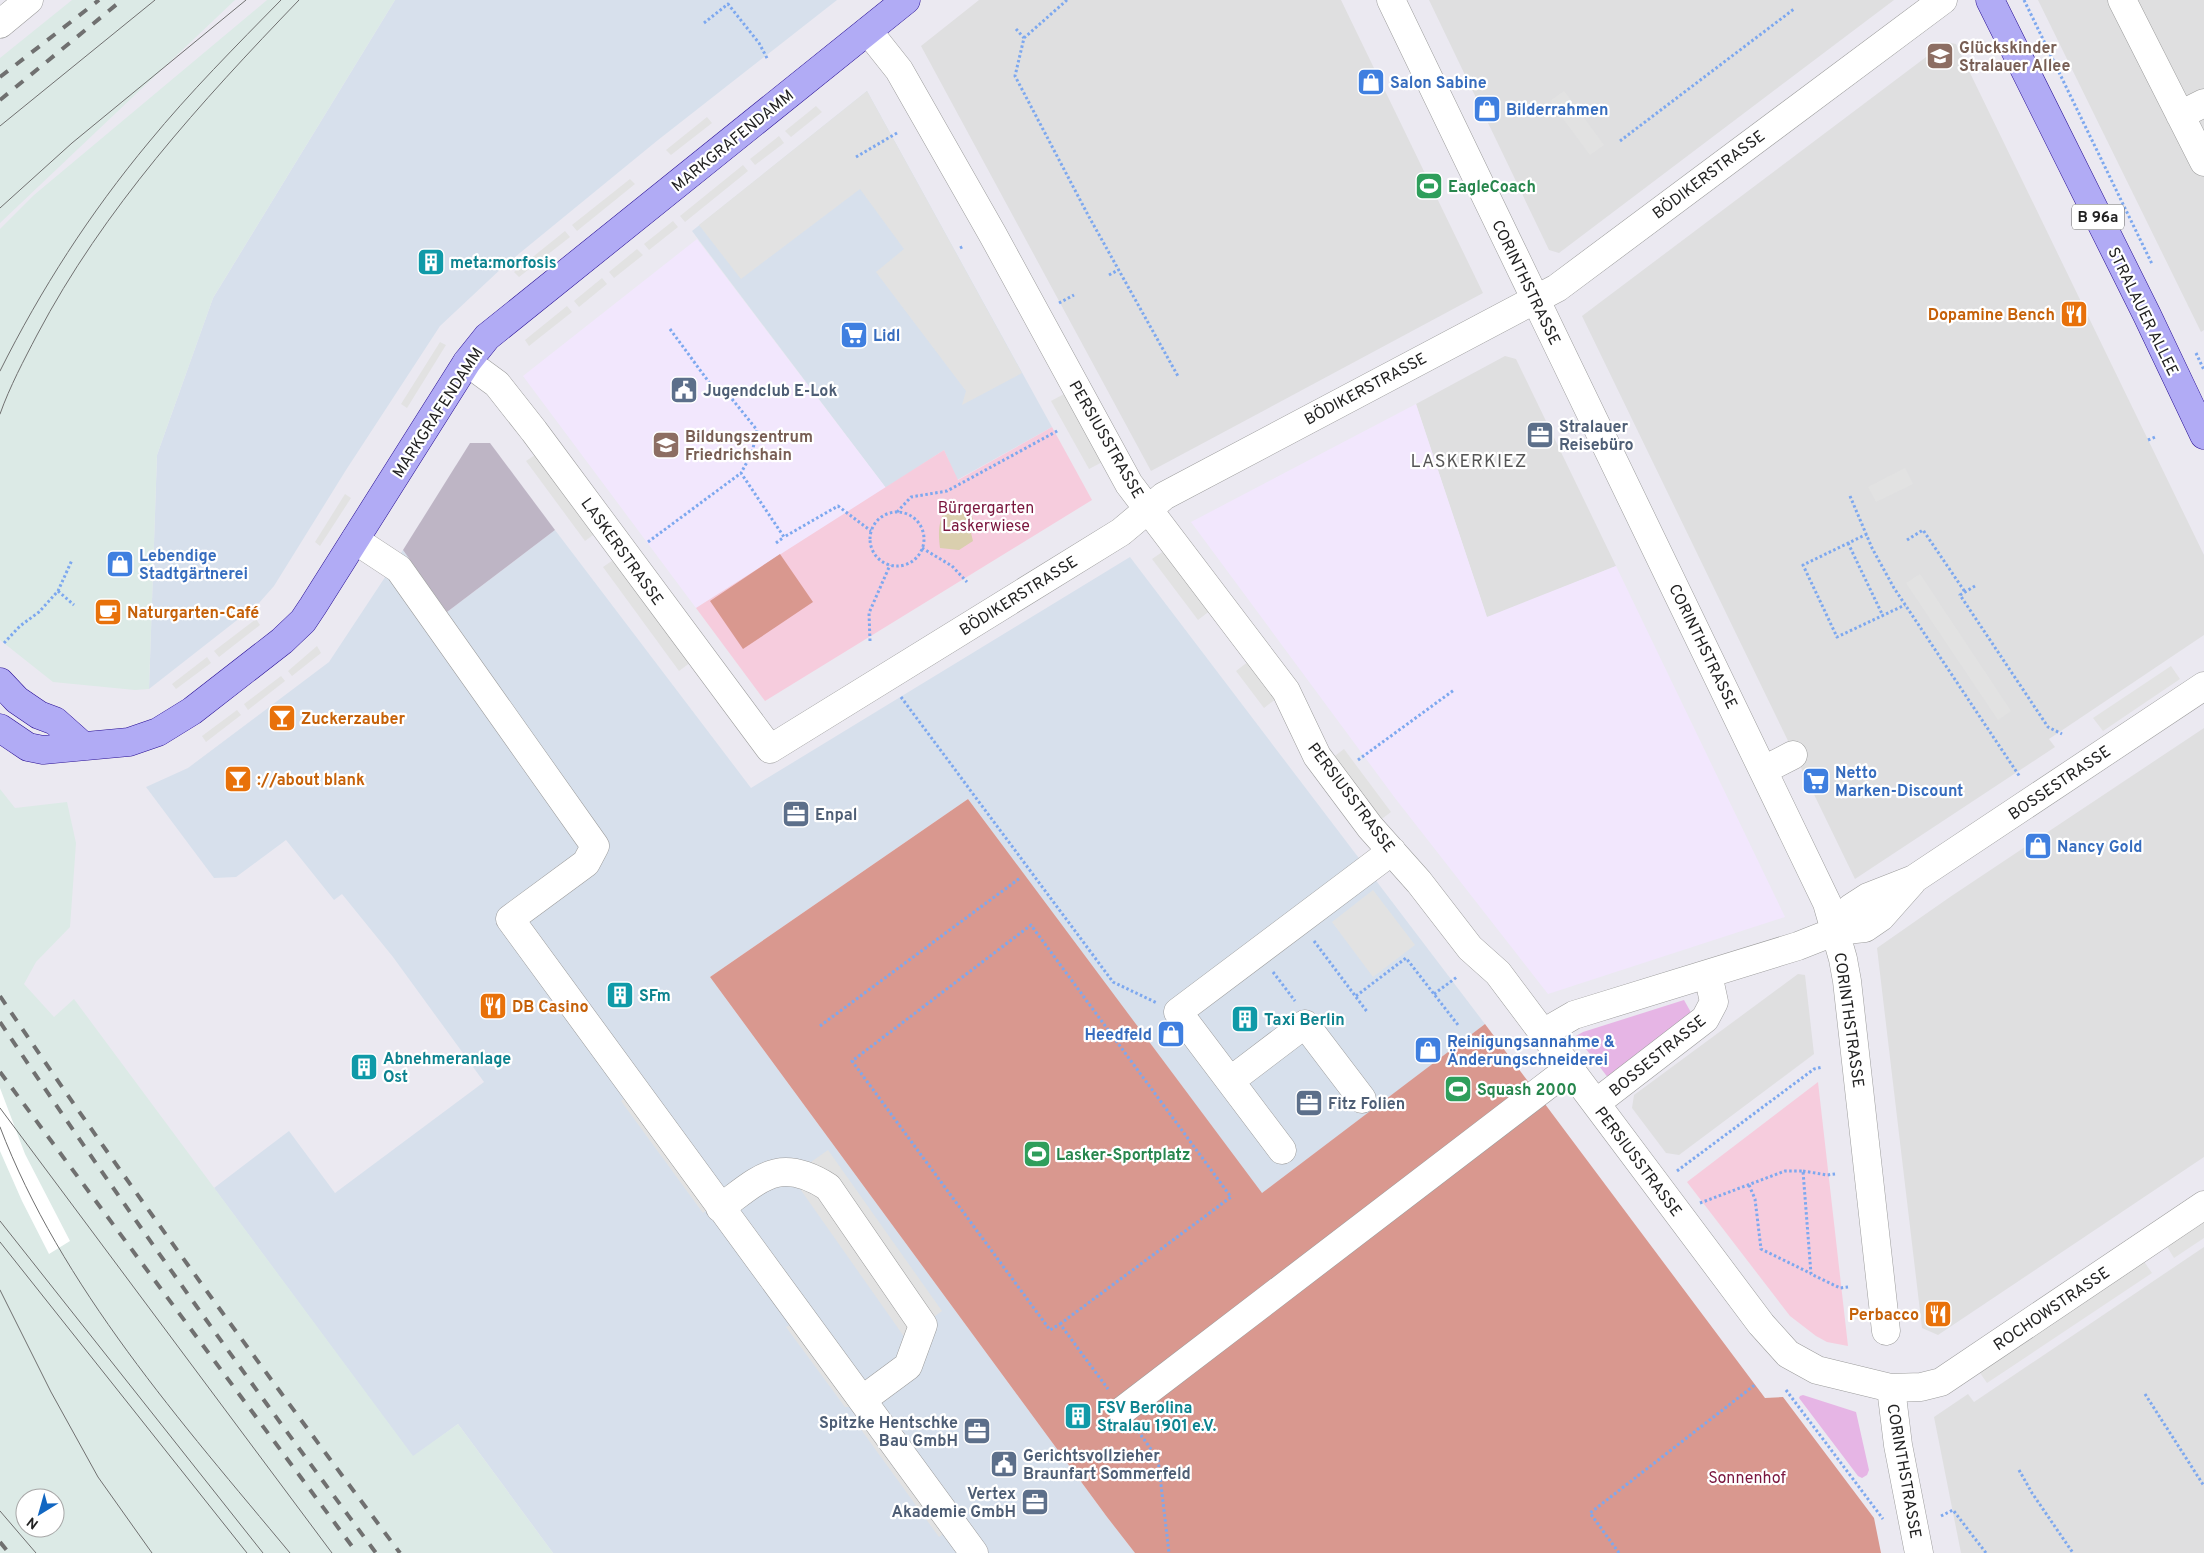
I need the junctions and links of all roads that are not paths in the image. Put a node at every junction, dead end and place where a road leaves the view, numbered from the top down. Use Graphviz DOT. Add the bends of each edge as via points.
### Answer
graph roads {
  1 [pos="29,0"];
  2 [pos="906,0"];
  3 [pos="1391,0"];
  4 [pos="1943,0"];
  5 [pos="1990,0"];
  6 [pos="2122,0"];
  7 [pos="0,24"];
  8 [pos="868,32"];
  9 [pos="2192,109"];
  10 [pos="2204,162"];
  11 [pos="1535,298"];
  12 [pos="467,362"];
  13 [pos="2204,435"];
  14 [pos="1148,509"];
  15 [pos="355,540"];
  16 [pos="0,682"];
  17 [pos="2204,686"];
  18 [pos="0,728"];
  19 [pos="82,746"];
  20 [pos="770,749"];
  21 [pos="1794,755"];
  22 [pos="1764,770"];
  23 [pos="1392,851"];
  24 [pos="1836,931"];
  25 [pos="1708,974"];
  26 [pos="1543,1033"];
  27 [pos="1570,1068"];
  28 [pos="1230,1082"];
  29 [pos="1362,1099"];
  30 [pos="1596,1103"];
  31 [pos="1282,1150"];
  32 [pos="2204,1205"];
  33 [pos="720,1208"];
  34 [pos="1886,1331"];
  35 [pos="1891,1388"];
  36 [pos="862,1400"];
  37 [pos="1123,1410"];
  38 [pos="974,1553"];
  39 [pos="1919,1553"];
  1 -- 7 [label="street"];
  2 -- 8 [label="main road, MARKGRAFENDAMM"];
  3 -- 11 [label="street, CORINTHSTRASSE"];
  4 -- 11 [label="street, BÖDIKERSTRASSE" via="1557,288"];
  5 -- 13 [label="main road, STRALAUER ALLEE / B 96a"];
  6 -- 9 [label="street"];
  8 -- 12 [label="main road, MARKGRAFENDAMM" via="495,330"];
  8 -- 14 [label="street, PERSIUSSTRASSE" via="899,70 994,234 1129,484"];
  9 -- 10 [label="street"];
  11 -- 14 [label="street, BÖDIKERSTRASSE" via="1164,496"];
  11 -- 22 [label="street, CORINTHSTRASSE"];
  12 -- 15 [label="main road, MARKGRAFENDAMM"];
  12 -- 20 [label="street, LASKERSTRASSE" via="497,384"];
  14 -- 20 [label="street, BÖDIKERSTRASSE" via="1121,532"];
  14 -- 23 [label="street, PERSIUSSTRASSE" via="1286,691 1318,756 1370,827"];
  15 -- 19 [label="main road, MARKGRAFENDAMM" via="313,606 292,632 192,711 171,725 138,739"];
  15 -- 33 [label="street" via="399,569 595,846 586,863 510,919"];
  16 -- 19 [label="main road" via="22,704 55,721"];
  17 -- 24 [label="street, BOSSESTRASSE" via="1914,879 1881,917 1864,928"];
  18 -- 19 [label="main road, MARKGRAFENDAMM" via="28,747 43,750"];
  21 -- 22 [label="street"];
  22 -- 24 [label="street, CORINTHSTRASSE" via="1827,903"];
  23 -- 26 [label="street, PERSIUSSTRASSE" via="1470,948 1498,973"];
  23 -- 28 [label="street" via="1178,1012"];
  24 -- 25 [label="street, BOSSESTRASSE"];
  24 -- 34 [label="street, CORINTHSTRASSE" via="1847,980"];
  25 -- 26 [label="street, BOSSESTRASSE" via="1568,1016"];
  25 -- 30 [label="street, BOSSESTRASSE" via="1714,1002 1705,1019"];
  26 -- 27 [label="street, PERSIUSSTRASSE"];
  27 -- 30 [label="street, PERSIUSSTRASSE"];
  27 -- 37 [label="street"];
  28 -- 29 [label="street" via="1306,1024"];
  28 -- 31 [label="street"];
  30 -- 35 [label="street, PERSIUSSTRASSE" via="1761,1324 1788,1354 1817,1370"];
  32 -- 35 [label="street, ROCHOWSTRASSE" via="1941,1382 1921,1387"];
  33 -- 36 [label="street"];
  33 -- 36 [label="street" via="764,1176 798,1172 828,1187 923,1324 908,1366"];
  35 -- 39 [label="street, CORINTHSTRASSE" via="1898,1445"];
  36 -- 38 [label="street"];
}
